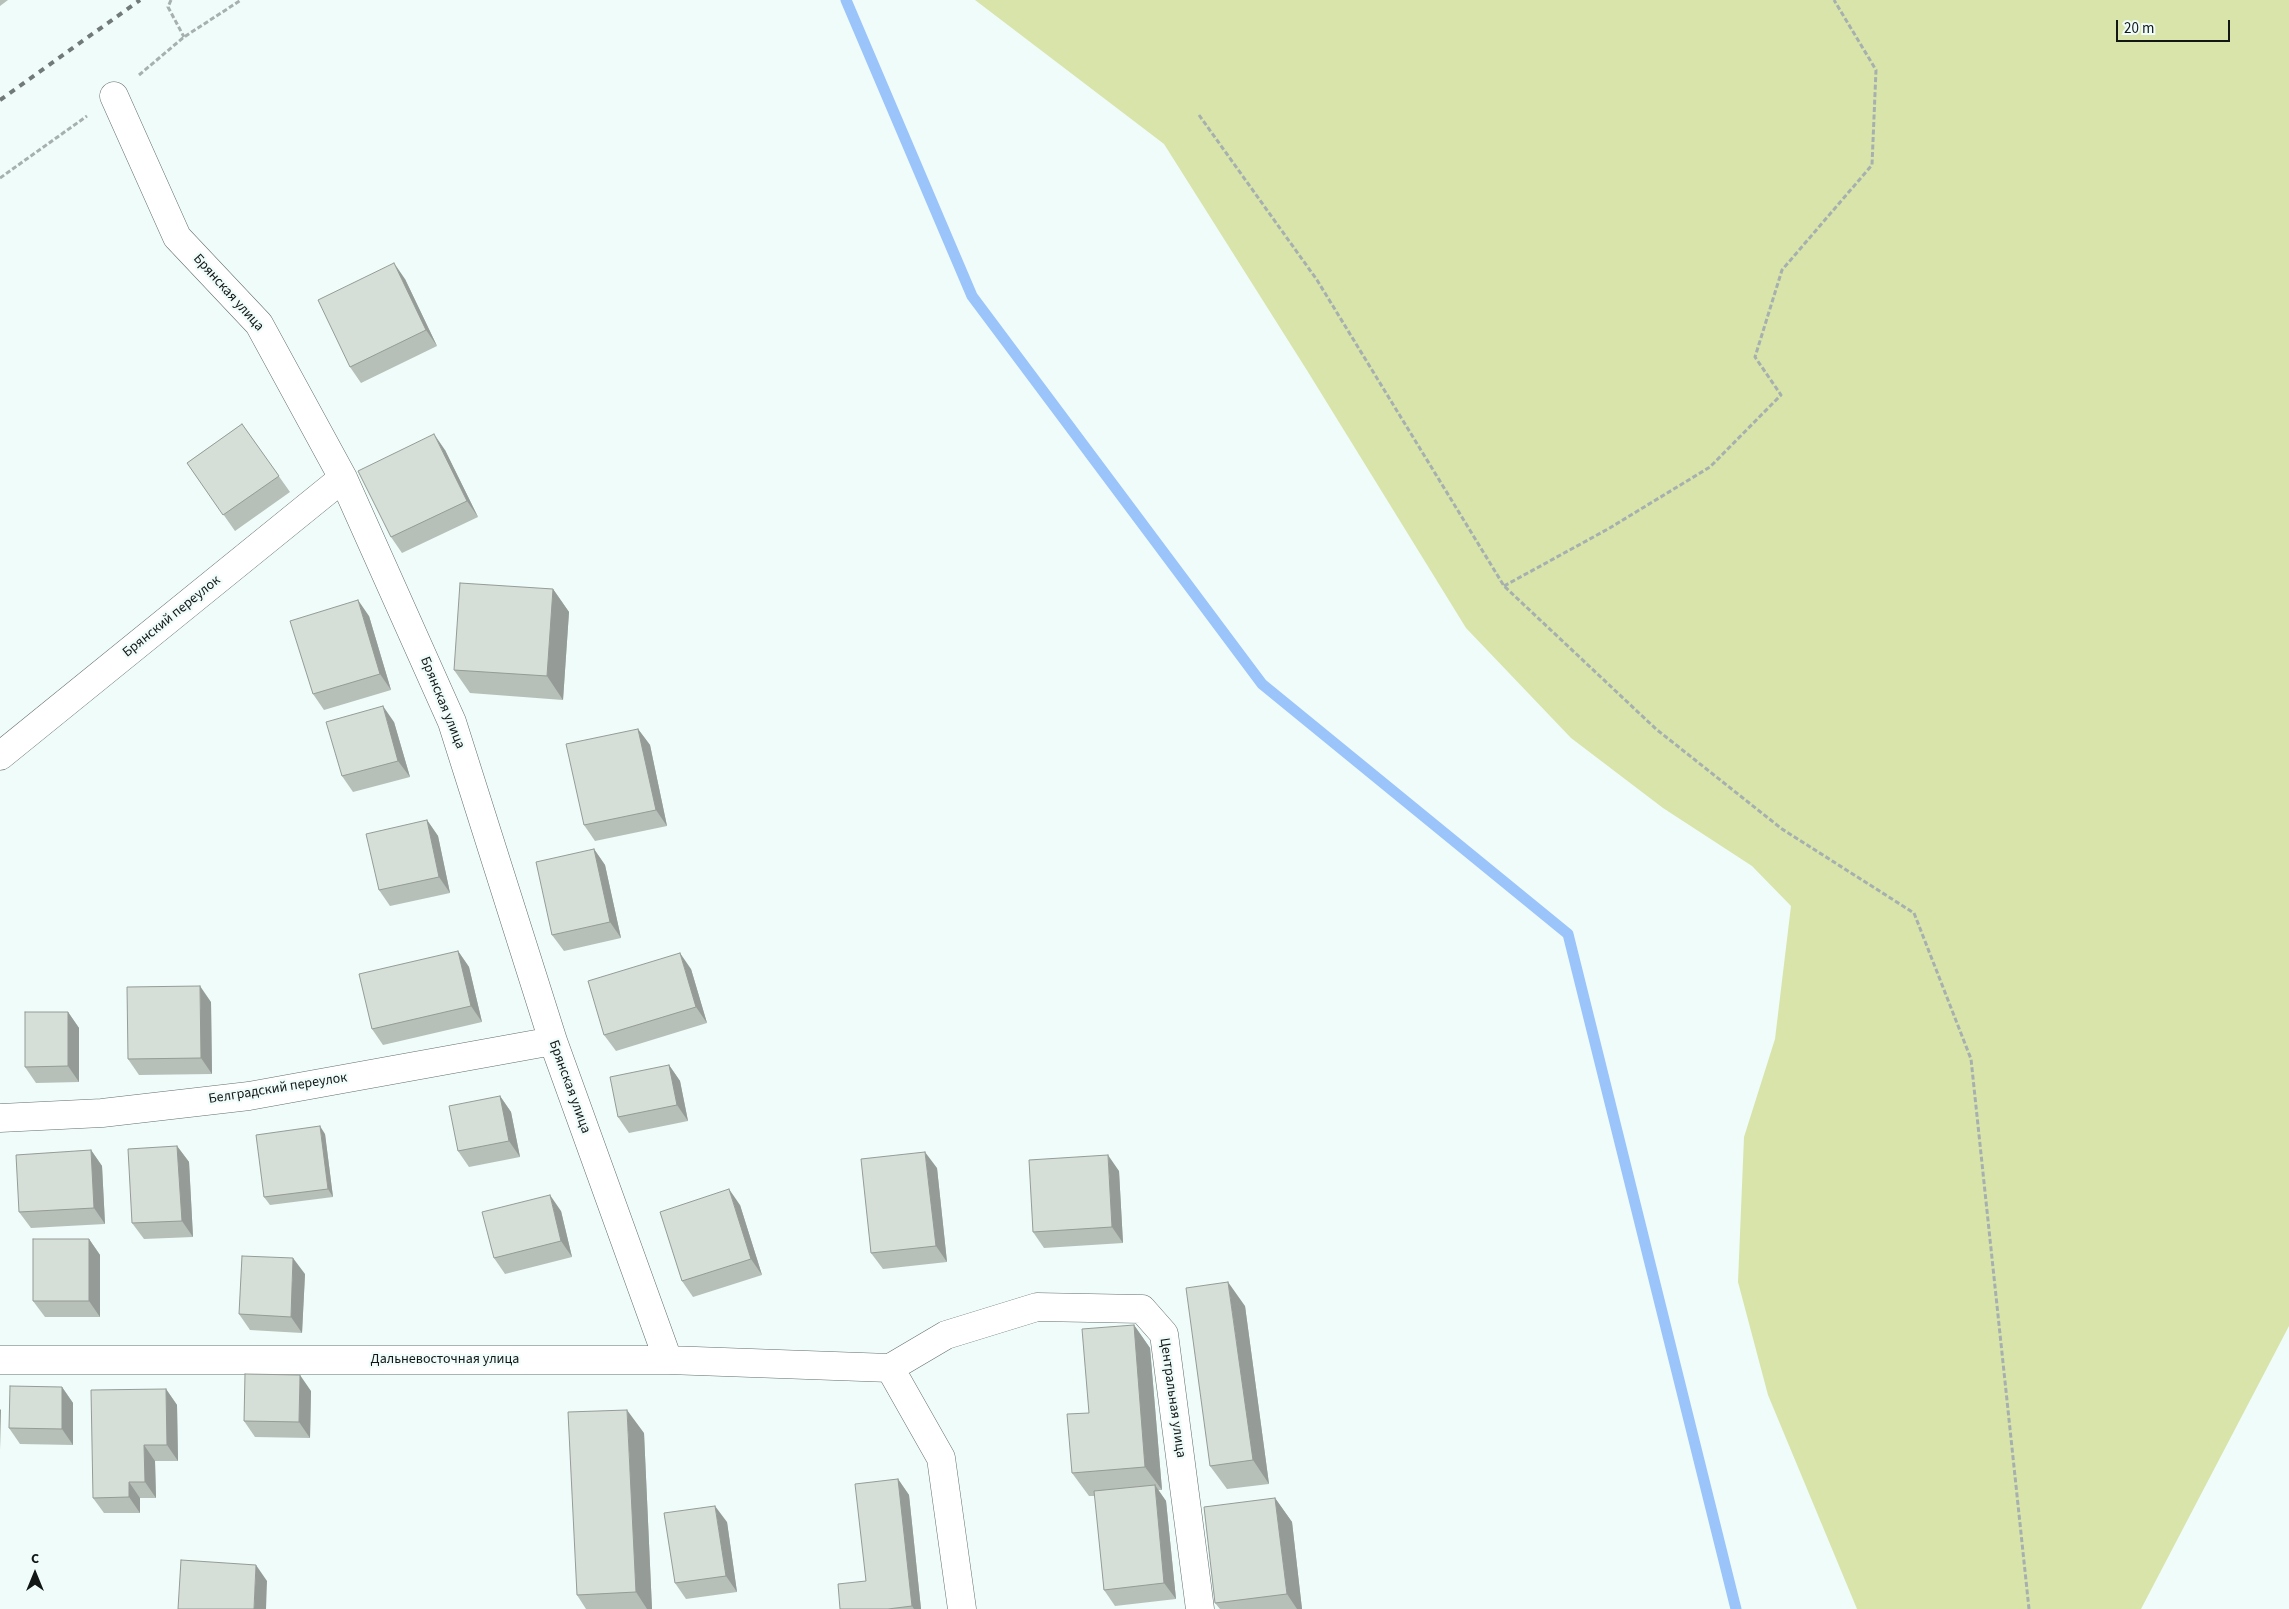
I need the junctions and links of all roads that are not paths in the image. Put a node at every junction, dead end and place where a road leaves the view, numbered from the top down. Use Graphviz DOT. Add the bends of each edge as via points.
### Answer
graph roads {
  1 [pos="114,96"];
  2 [pos="343,478"];
  3 [pos="0,756"];
  4 [pos="553,1041"];
  5 [pos="0,1118"];
  6 [pos="0,1360"];
  7 [pos="668,1360"];
  8 [pos="890,1368"];
  9 [pos="962,1609"];
  10 [pos="1200,1609"];
  1 -- 2 [label="street, Брянская улица" via="177,237 259,324"];
  2 -- 3 [label="street, Брянский переулок"];
  2 -- 4 [label="street, Брянская улица" via="452,722"];
  4 -- 5 [label="street, Белградский переулок" via="249,1096 102,1113"];
  4 -- 7 [label="street, Брянская улица"];
  6 -- 7 [label="street, Дальневосточная улица"];
  7 -- 8 [label="street, Дальневосточная улица"];
  8 -- 9 [label="street" via="941,1458"];
  8 -- 10 [label="street, Центральная улица" via="946,1335 1037,1307 1142,1309 1164,1334"];
}
